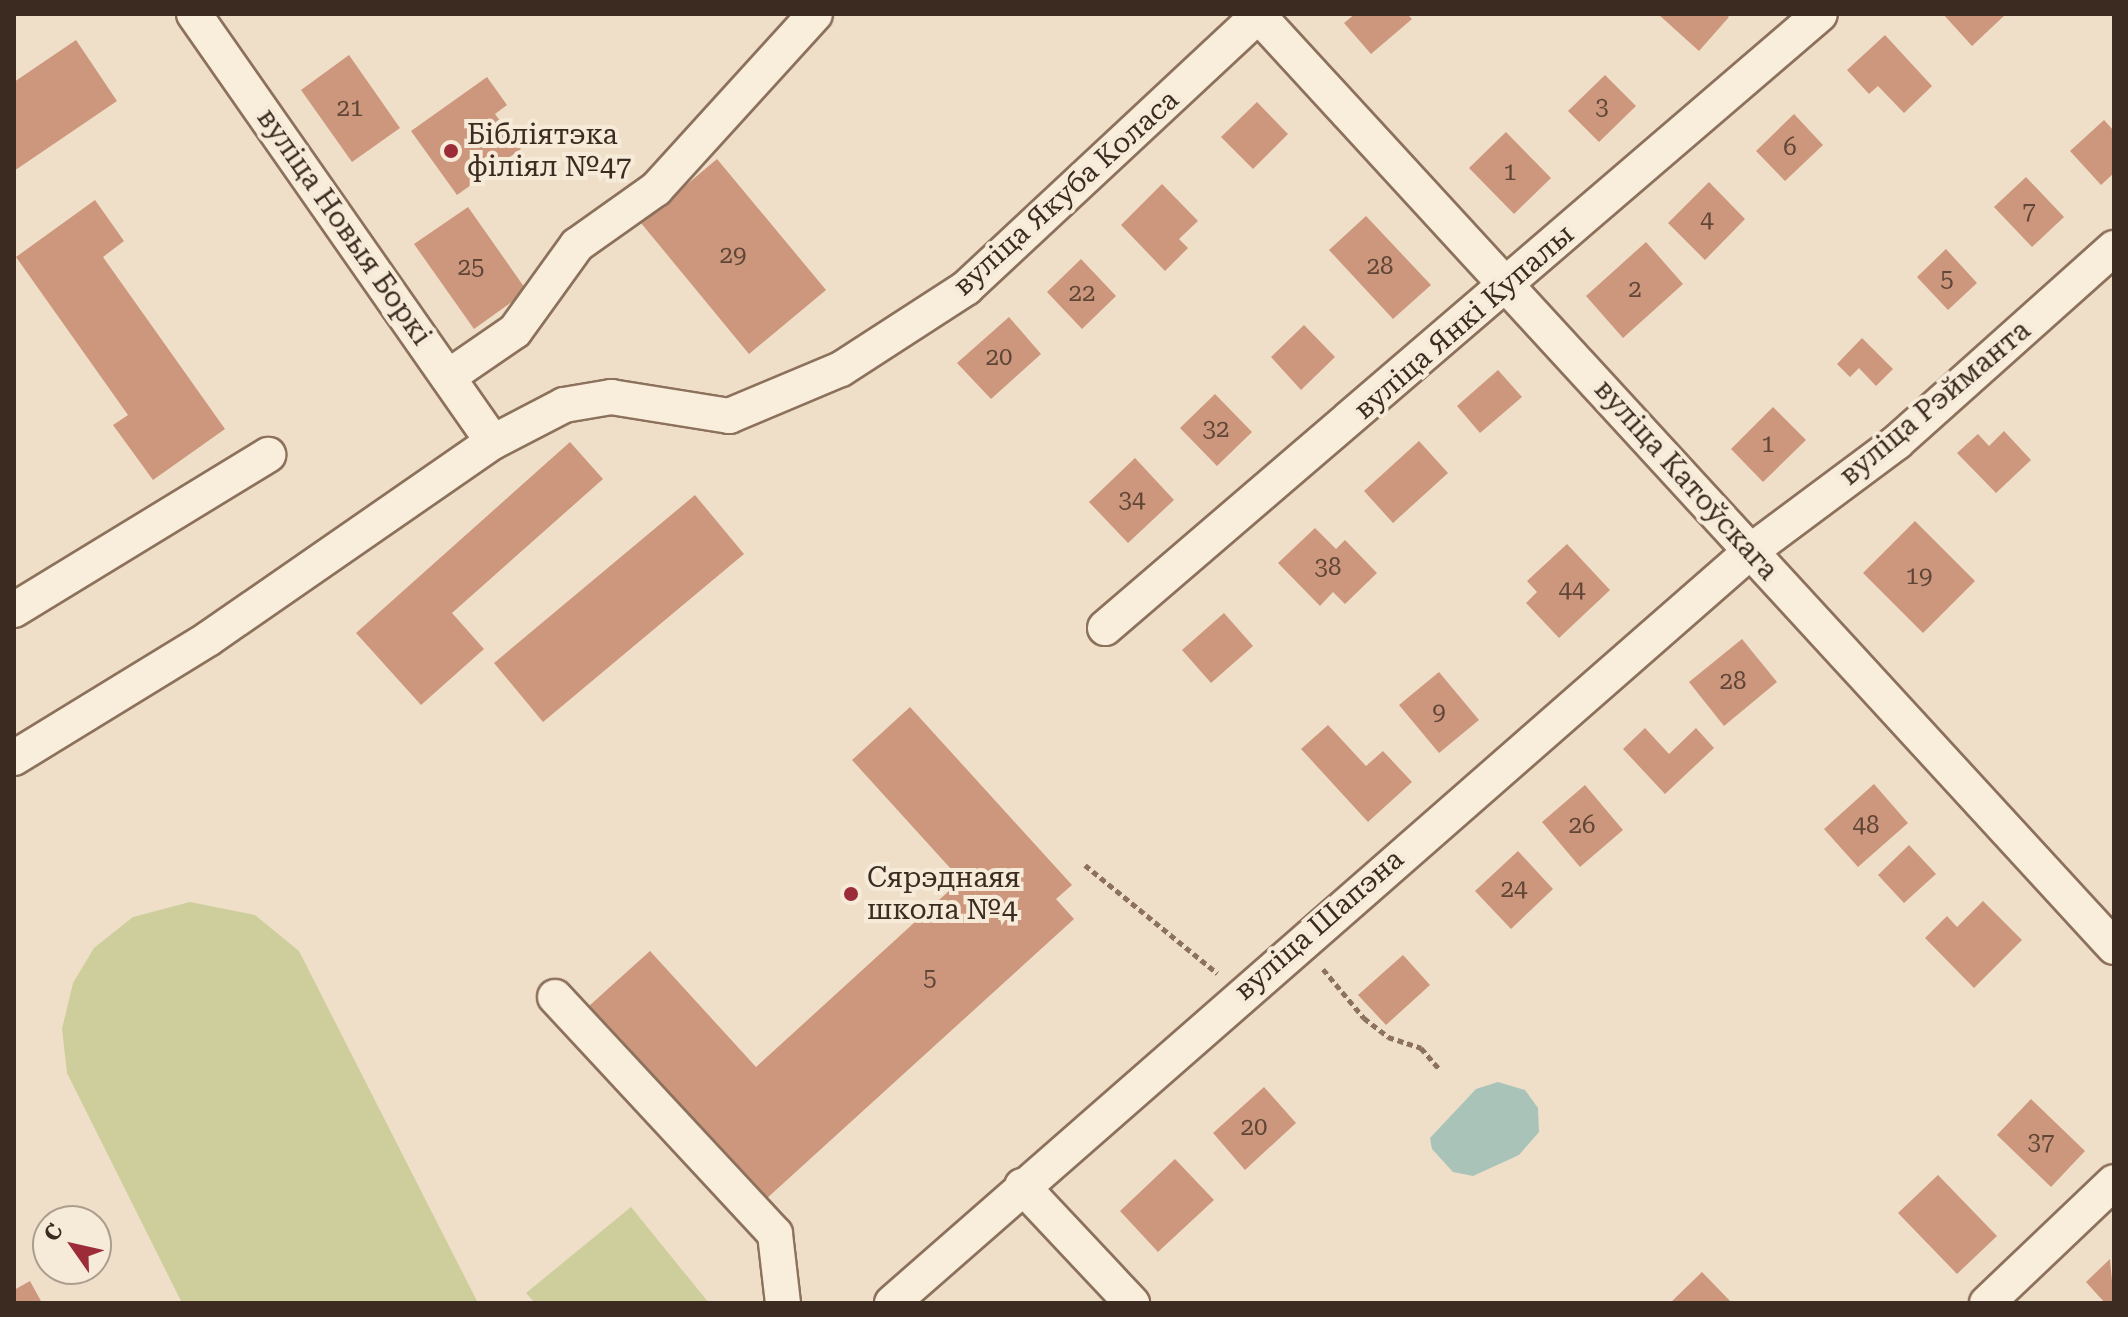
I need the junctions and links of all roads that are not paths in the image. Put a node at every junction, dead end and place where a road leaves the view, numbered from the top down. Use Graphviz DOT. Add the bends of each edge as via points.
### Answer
graph roads {
  1 [pos="194,14"];
  2 [pos="815,14"];
  3 [pos="1820,14"];
  4 [pos="1258,15"];
  5 [pos="2114,248"];
  6 [pos="1509,285"];
  7 [pos="448,377"];
  8 [pos="493,442"];
  9 [pos="268,455"];
  10 [pos="1751,551"];
  11 [pos="14,610"];
  12 [pos="1105,628"];
  13 [pos="14,758"];
  14 [pos="2114,947"];
  15 [pos="555,997"];
  16 [pos="2114,1182"];
  17 [pos="1022,1186"];
  18 [pos="783,1303"];
  19 [pos="892,1303"];
  20 [pos="1132,1303"];
  21 [pos="1987,1303"];
  1 -- 7 [label="street, вуліца Новыя Боркі"];
  2 -- 7 [label="street" via="656,189 577,245 515,331"];
  3 -- 6 [label="street, вуліца Янкі Купалы"];
  4 -- 6 [label="street, вуліца Катоўскага"];
  4 -- 8 [label="street, вуліца Якуба Коласа" via="966,288 841,369 729,416 611,397 564,405"];
  5 -- 10 [label="street, вуліца Рэйманта" via="1897,442"];
  6 -- 10 [label="street, вуліца Катоўскага"];
  6 -- 12 [label="street, вуліца Янкі Купалы"];
  7 -- 8 [label="street, вуліца Новыя Боркі"];
  8 -- 13 [label="street" via="208,639"];
  9 -- 11 [label="street"];
  10 -- 14 [label="street, вуліца Катоўскага"];
  10 -- 17 [label="street, вуліца Шапэна"];
  15 -- 18 [label="street" via="775,1234"];
  16 -- 21 [label="street"];
  17 -- 19 [label="street, вуліца Шапэна"];
  17 -- 20 [label="street"];
}
